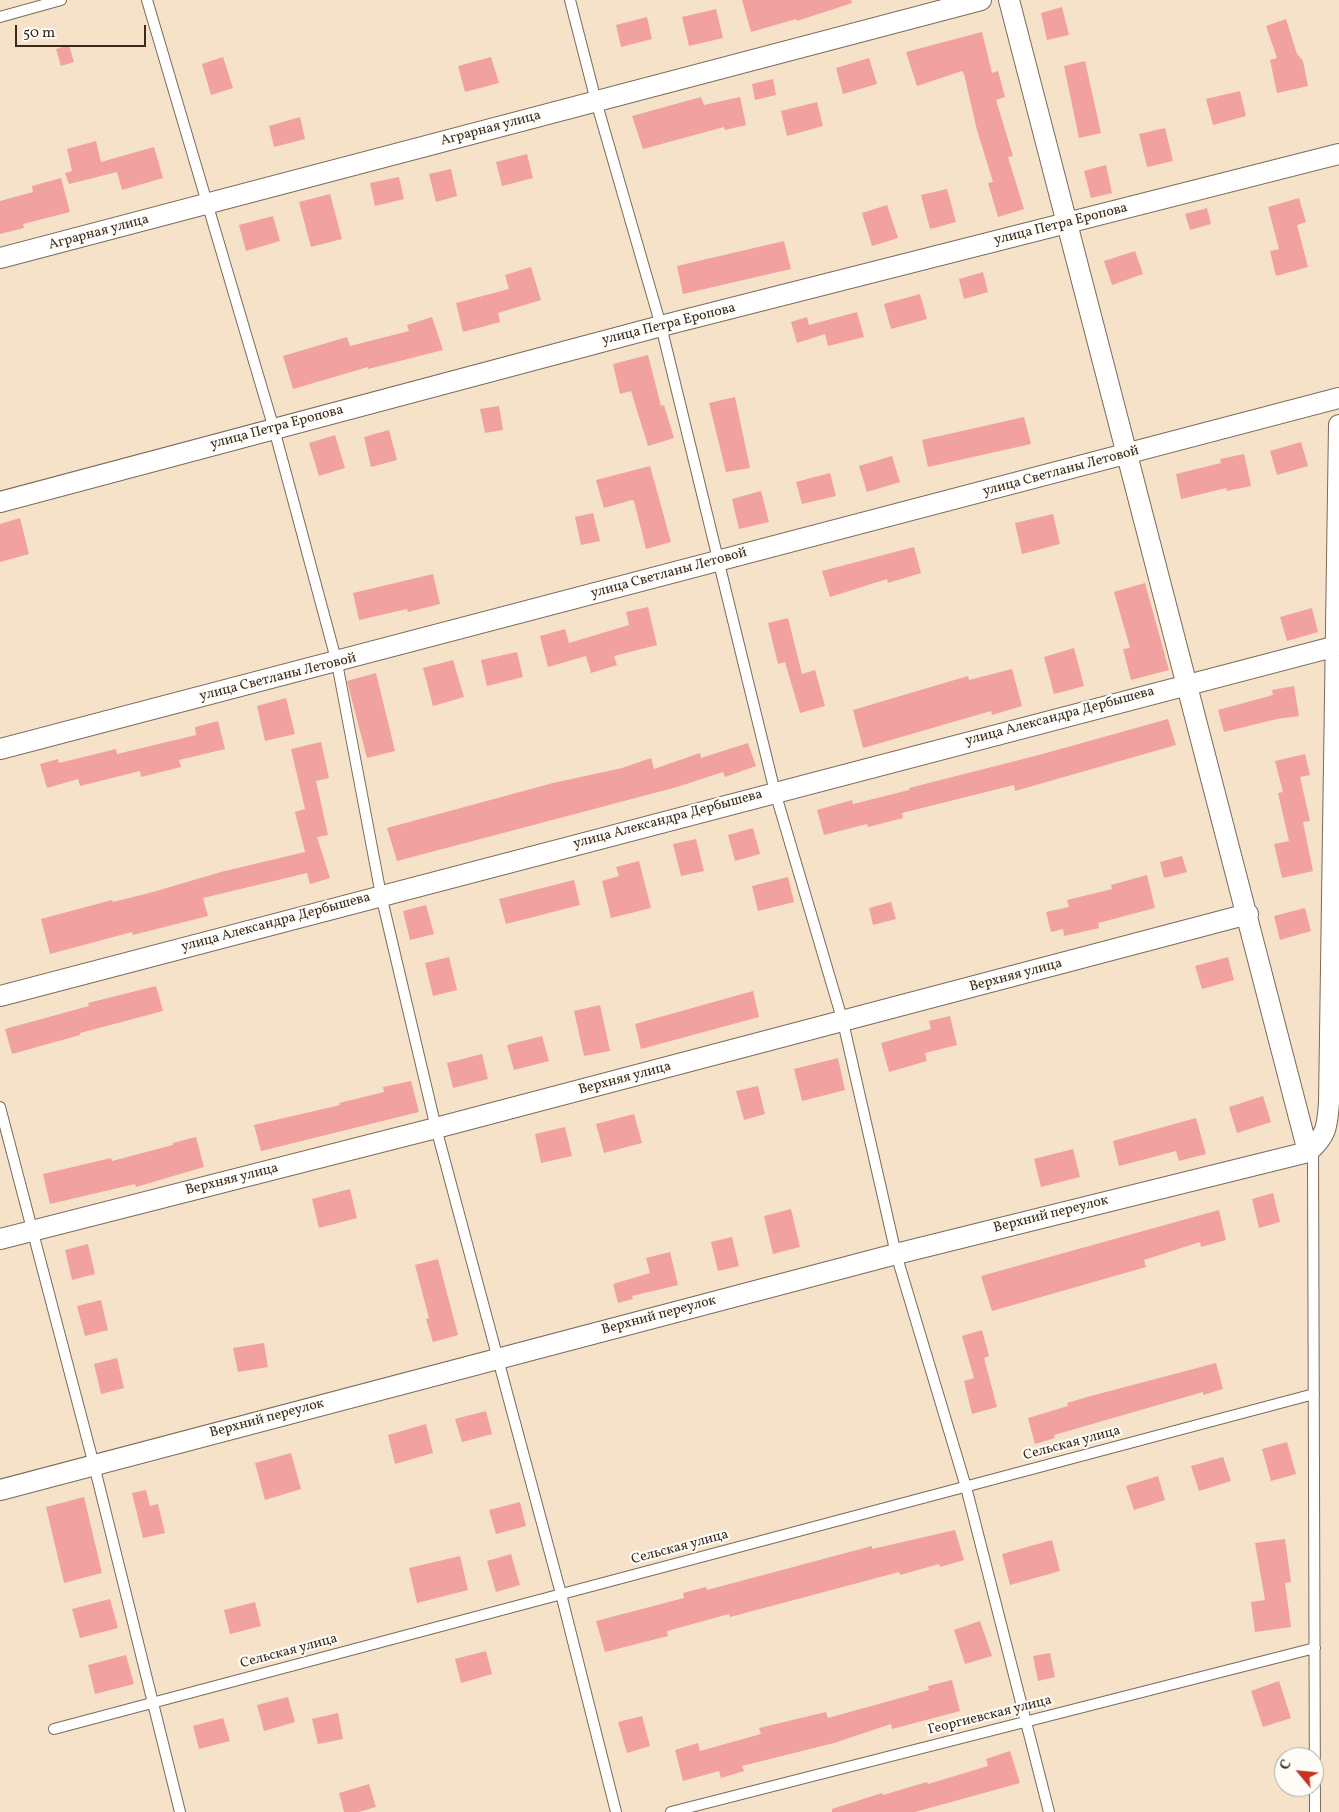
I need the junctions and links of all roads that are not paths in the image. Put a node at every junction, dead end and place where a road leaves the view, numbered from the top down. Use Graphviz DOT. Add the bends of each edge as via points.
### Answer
graph roads {
  1 [pos="61,0"];
  2 [pos="147,0"];
  3 [pos="570,0"];
  4 [pos="981,0"];
  5 [pos="1009,0"];
  6 [pos="0,17"];
  7 [pos="596,101"];
  8 [pos="1339,154"];
  9 [pos="208,204"];
  10 [pos="1068,224"];
  11 [pos="0,258"];
  12 [pos="661,326"];
  13 [pos="1339,398"];
  14 [pos="1339,425"];
  15 [pos="274,429"];
  16 [pos="1128,455"];
  17 [pos="0,502"];
  18 [pos="719,560"];
  19 [pos="1336,646"];
  20 [pos="337,663"];
  21 [pos="1186,684"];
  22 [pos="0,749"];
  23 [pos="775,792"];
  24 [pos="381,896"];
  25 [pos="1248,914"];
  26 [pos="0,996"];
  27 [pos="843,1022"];
  28 [pos="0,1107"];
  29 [pos="436,1128"];
  30 [pos="1313,1148"];
  31 [pos="31,1231"];
  32 [pos="0,1239"];
  33 [pos="896,1254"];
  34 [pos="497,1359"];
  35 [pos="1314,1394"];
  36 [pos="94,1465"];
  37 [pos="966,1487"];
  38 [pos="0,1490"];
  39 [pos="561,1594"];
  40 [pos="1315,1648"];
  41 [pos="154,1702"];
  42 [pos="1026,1721"];
  43 [pos="54,1728"];
  44 [pos="180,1812"];
  45 [pos="616,1812"];
  46 [pos="671,1812"];
  47 [pos="1049,1812"];
  48 [pos="1315,1812"];
  1 -- 6 [label="lane"];
  2 -- 9 [label="lane"];
  3 -- 7 [label="lane"];
  4 -- 7 [label="street, Аграрная улица"];
  5 -- 10 [label="street"];
  7 -- 9 [label="street, Аграрная улица"];
  7 -- 12 [label="lane"];
  8 -- 10 [label="street, улица Петра Еропова"];
  9 -- 11 [label="street, Аграрная улица"];
  9 -- 15 [label="lane"];
  10 -- 12 [label="street, улица Петра Еропова"];
  10 -- 16 [label="street"];
  12 -- 15 [label="street, улица Петра Еропова"];
  12 -- 18 [label="lane"];
  13 -- 16 [label="street, улица Светланы Летовой"];
  14 -- 19 [label="street"];
  15 -- 17 [label="street, улица Петра Еропова"];
  15 -- 20 [label="lane"];
  16 -- 18 [label="street, улица Светланы Летовой"];
  16 -- 21 [label="street"];
  18 -- 20 [label="street, улица Светланы Летовой"];
  18 -- 23 [label="lane"];
  19 -- 21 [label="street, улица Александра Дербышева"];
  19 -- 30 [label="street" via="1330,1104 1327,1129"];
  20 -- 22 [label="street, улица Светланы Летовой"];
  20 -- 24 [label="lane"];
  21 -- 23 [label="street, улица Александра Дербышева"];
  21 -- 25 [label="street"];
  23 -- 24 [label="street, улица Александра Дербышева"];
  23 -- 27 [label="lane"];
  24 -- 26 [label="street, улица Александра Дербышева"];
  24 -- 29 [label="lane"];
  25 -- 27 [label="street, Верхняя улица"];
  25 -- 30 [label="street"];
  27 -- 29 [label="street, Верхняя улица"];
  27 -- 33 [label="lane"];
  28 -- 31 [label="lane"];
  29 -- 31 [label="street, Верхняя улица"];
  29 -- 34 [label="lane"];
  30 -- 33 [label="street, Верхний переулок"];
  30 -- 35 [label="lane"];
  31 -- 32 [label="street, Верхняя улица"];
  31 -- 36 [label="lane"];
  33 -- 34 [label="street, Верхний переулок"];
  33 -- 37 [label="lane"];
  34 -- 36 [label="street, Верхний переулок"];
  34 -- 39 [label="lane"];
  35 -- 37 [label="lane, Сельская улица"];
  35 -- 40 [label="lane"];
  36 -- 38 [label="street, Верхний переулок"];
  36 -- 41 [label="lane"];
  37 -- 39 [label="lane, Сельская улица"];
  37 -- 42 [label="lane"];
  39 -- 41 [label="lane, Сельская улица"];
  39 -- 45 [label="lane"];
  40 -- 42 [label="lane, Георгиевская улица"];
  40 -- 48 [label="lane"];
  41 -- 43 [label="lane, Сельская улица"];
  41 -- 44 [label="lane"];
  42 -- 46 [label="lane, Георгиевская улица"];
  42 -- 47 [label="lane"];
}
